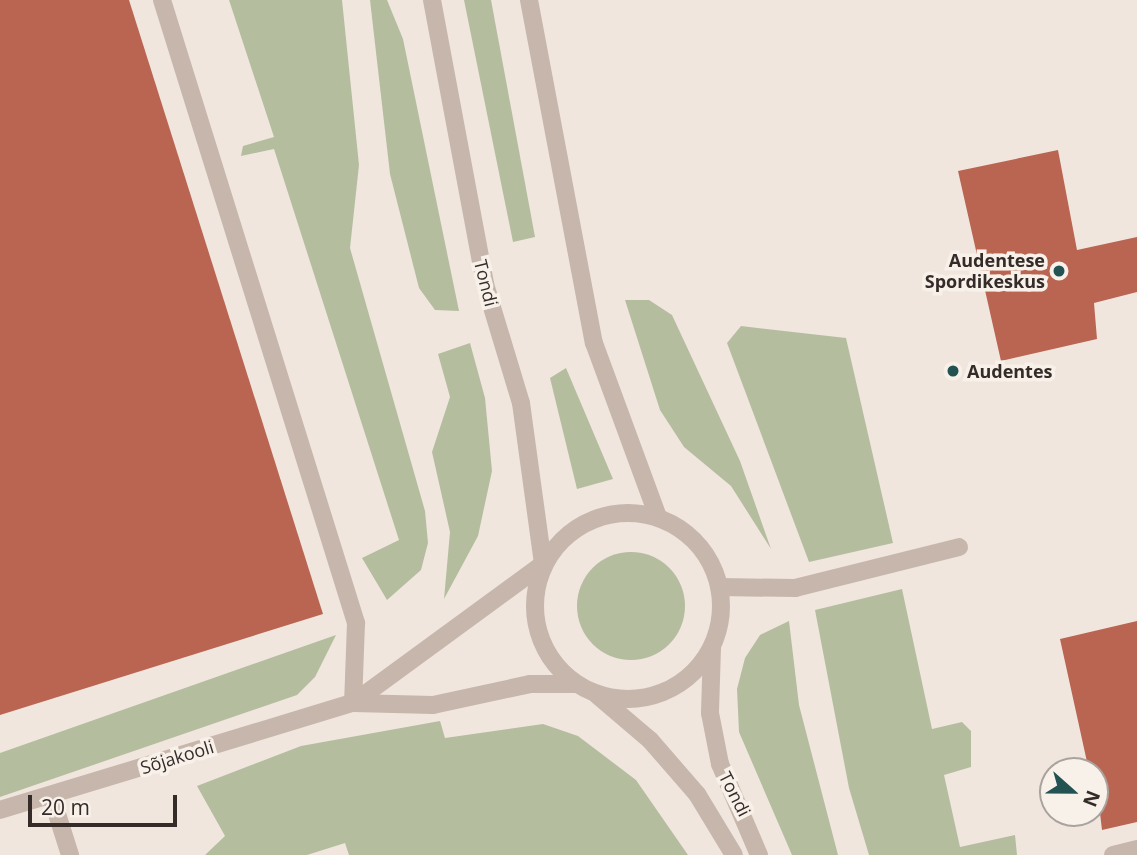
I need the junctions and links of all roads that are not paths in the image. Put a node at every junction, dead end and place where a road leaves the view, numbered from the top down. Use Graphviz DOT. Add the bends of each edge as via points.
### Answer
graph roads {
  1 [pos="162,0"];
  2 [pos="432,0"];
  3 [pos="529,0"];
  4 [pos="657,517"];
  5 [pos="958,547"];
  6 [pos="543,564"];
  7 [pos="719,587"];
  8 [pos="712,647"];
  9 [pos="575,684"];
  10 [pos="597,695"];
  11 [pos="353,703"];
  12 [pos="51,794"];
  13 [pos="0,810"];
  14 [pos="1137,849"];
  15 [pos="70,855"];
  16 [pos="734,855"];
  17 [pos="759,855"];
  18 [pos="1113,855"];
  1 -- 11 [label="street" via="356,623"];
  2 -- 6 [label="street, Tondi" via="485,284 521,403"];
  3 -- 4 [label="street" via="594,343"];
  4 -- 6 [label="street" via="635,512 591,520 573,529"];
  4 -- 7 [label="street" via="704,551"];
  5 -- 7 [label="street" via="794,588"];
  6 -- 9 [label="street" via="534,618 542,644"];
  6 -- 11 [label="street, Sõjakooli"];
  7 -- 8 [label="street" via="720,628"];
  8 -- 10 [label="street" via="698,668 658,695 627,700"];
  8 -- 17 [label="street, Tondi" via="710,713 720,764"];
  9 -- 10 [label="street"];
  9 -- 11 [label="street, Sõjakooli" via="530,684 433,705"];
  10 -- 16 [label="street, Tondi" via="650,740 689,785"];
  11 -- 12 [label="street, Sõjakooli"];
  12 -- 13 [label="street, Sõjakooli"];
  12 -- 15 [label="street"];
  14 -- 18 [label="street"];
}
